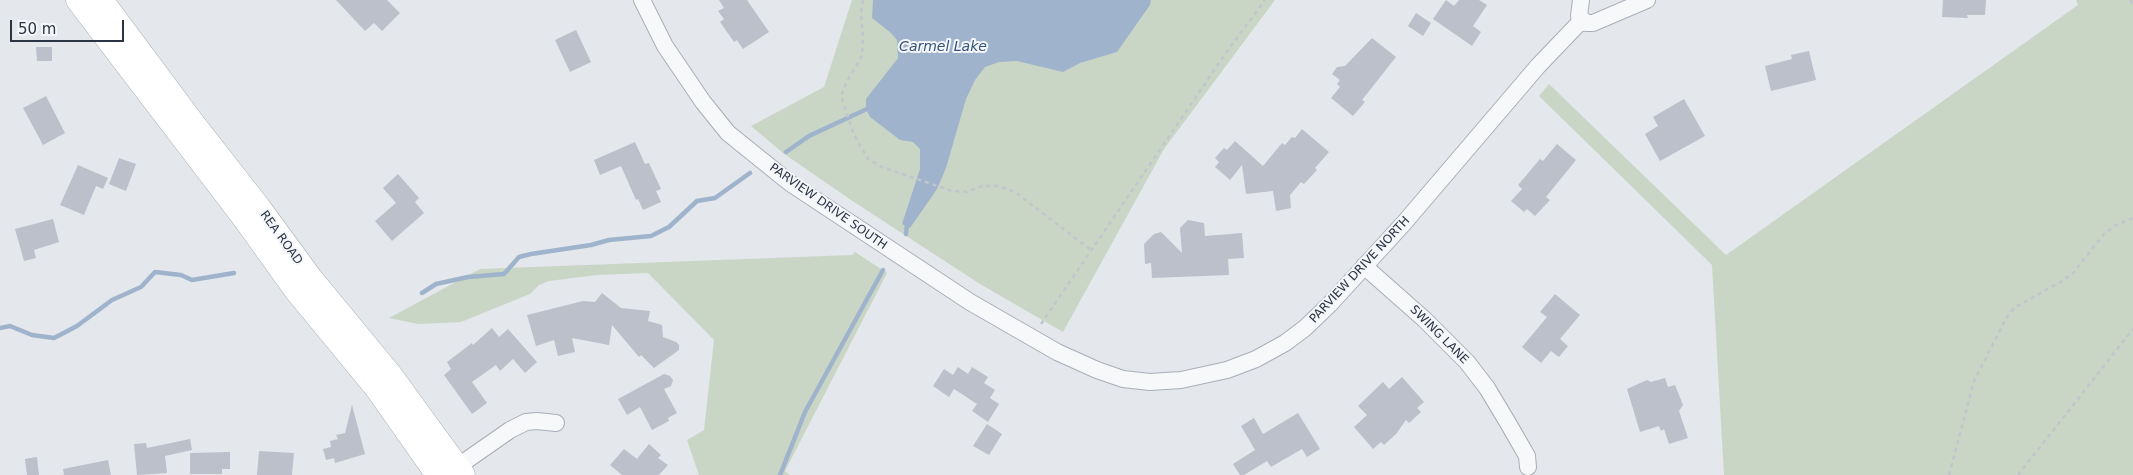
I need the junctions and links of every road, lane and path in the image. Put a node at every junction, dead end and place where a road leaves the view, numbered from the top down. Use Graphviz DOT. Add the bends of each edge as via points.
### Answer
graph roads {
  1 [pos="78,0"];
  2 [pos="101,0"];
  3 [pos="642,0"];
  4 [pos="863,0"];
  5 [pos="1266,0"];
  6 [pos="1582,0"];
  7 [pos="1647,0"];
  8 [pos="2131,0"];
  9 [pos="2133,6"];
  10 [pos="1584,21"];
  11 [pos="2133,218"];
  12 [pos="1091,250"];
  13 [pos="1364,266"];
  14 [pos="2133,329"];
  15 [pos="1032,338"];
  16 [pos="1068,357"];
  17 [pos="556,423"];
  18 [pos="1528,467"];
  19 [pos="452,473"];
  20 [pos="1949,475"];
  21 [pos="2018,475"];
  1 -- 19 [label="main road, REA ROAD" via="296,290"];
  2 -- 19 [label="main road, REA ROAD" via="311,279 391,376"];
  3 -- 15 [label="street, PARVIEW DRIVE SOUTH" via="666,46 728,133 838,216 970,302"];
  4 -- 12 [label="path" via="862,56 841,96 851,127 868,159 952,191 967,192 982,186 999,186 1016,192"];
  5 -- 12 [label="path"];
  6 -- 10 [label="street" via="1578,11"];
  7 -- 10 [label="street, PARVIEW DRIVE NORTH" via="1593,22"];
  8 -- 9 [label="path"];
  10 -- 13 [label="street, PARVIEW DRIVE NORTH" via="1538,66"];
  11 -- 20 [label="path" via="2104,234 2073,273 2021,304 2007,317 1974,381"];
  12 -- 15 [label="path"];
  13 -- 16 [label="street, PARVIEW DRIVE NORTH" via="1305,328 1256,359 1227,370 1181,380 1137,381 1097,370"];
  13 -- 18 [label="street, SWING LANE" via="1467,362 1508,423 1527,456"];
  14 -- 21 [label="path"];
  15 -- 16 [label="street, PARVIEW DRIVE SOUTH"];
  17 -- 19 [label="street" via="526,422 497,438"];
}
